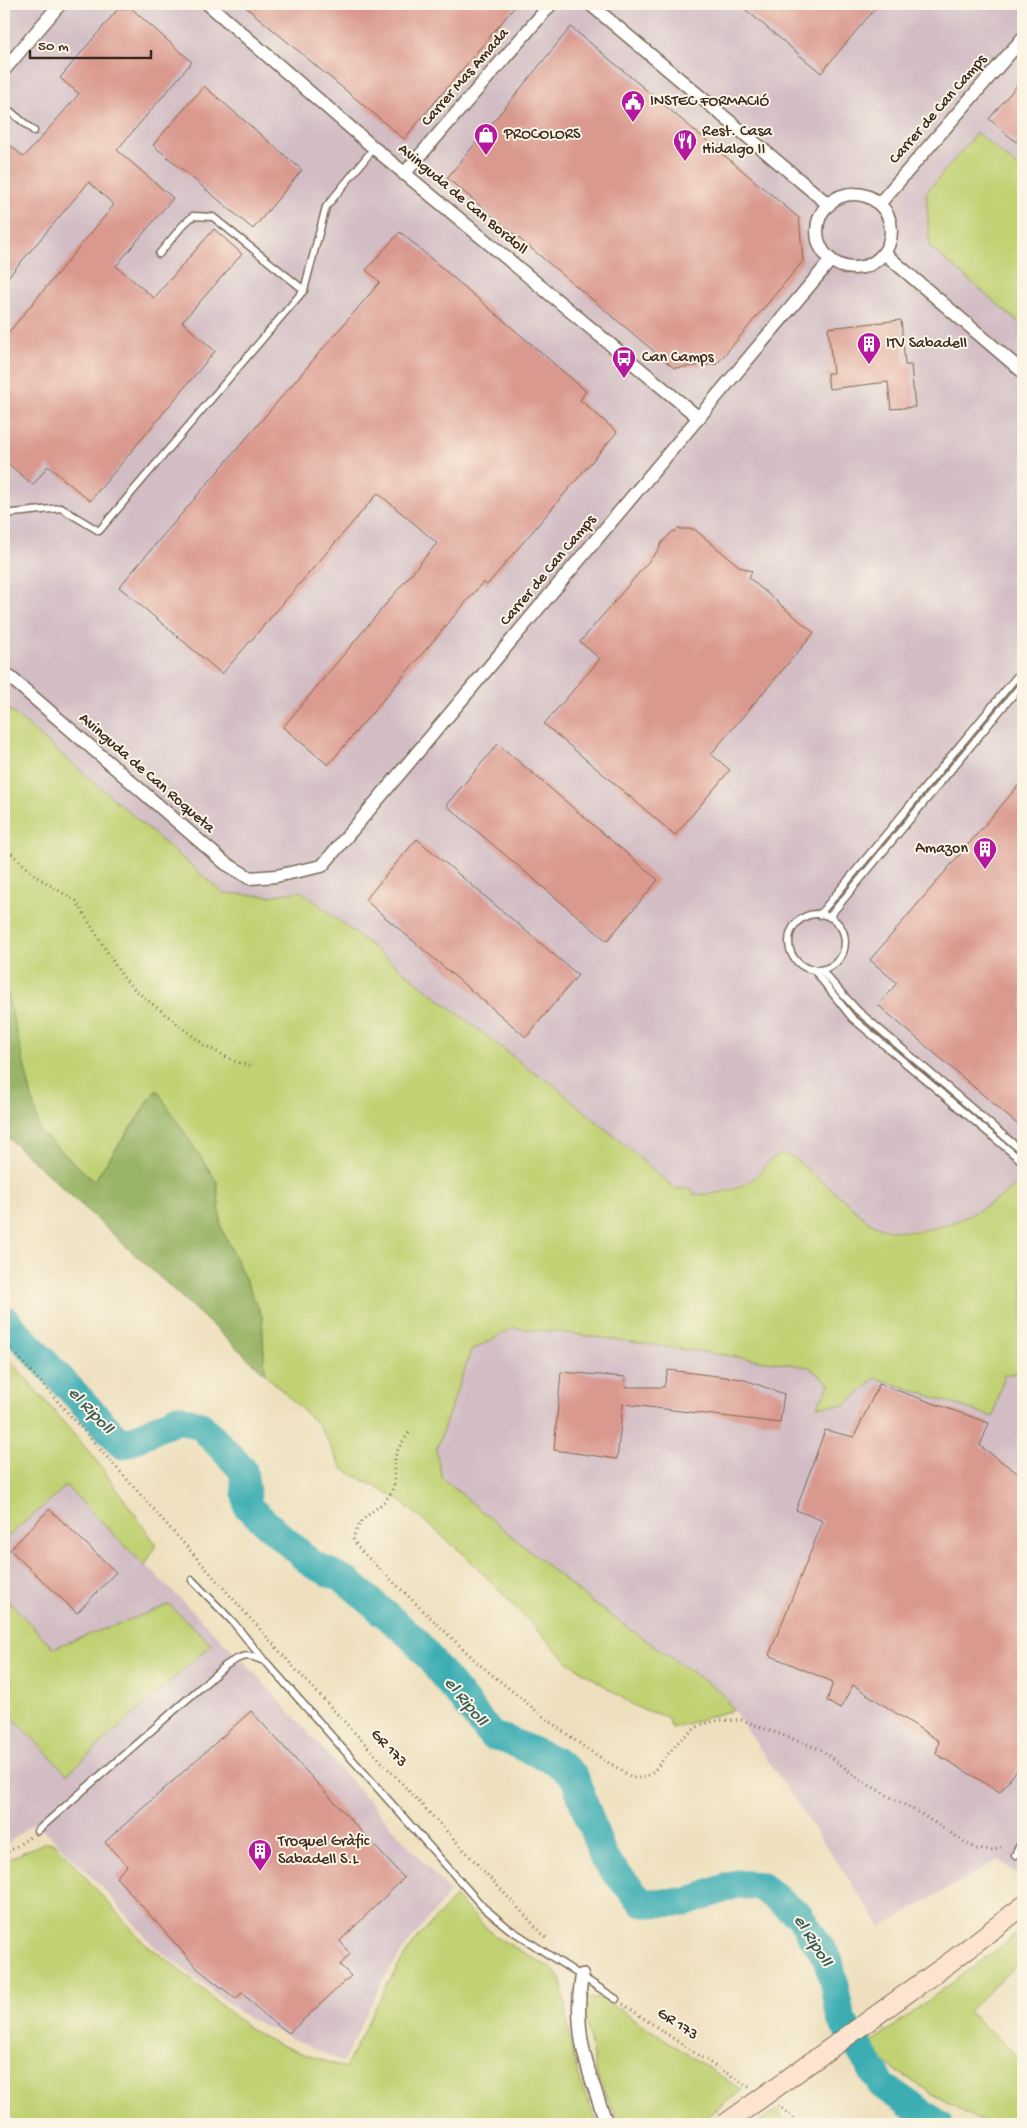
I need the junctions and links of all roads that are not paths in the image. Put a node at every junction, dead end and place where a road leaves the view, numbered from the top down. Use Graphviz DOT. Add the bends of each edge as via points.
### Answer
graph roads {
  1 [pos="60,4"];
  2 [pos="208,4"];
  3 [pos="551,4"];
  4 [pos="590,4"];
  5 [pos="1023,38"];
  6 [pos="4,70"];
  7 [pos="4,106"];
  8 [pos="34,131"];
  9 [pos="374,148"];
  10 [pos="404,174"];
  11 [pos="879,204"];
  12 [pos="828,205"];
  13 [pos="884,252"];
  14 [pos="159,254"];
  15 [pos="831,260"];
  16 [pos="304,290"];
  17 [pos="1023,372"];
  18 [pos="699,418"];
  19 [pos="4,514"];
  20 [pos="1023,669"];
  21 [pos="4,672"];
  22 [pos="1023,683"];
  23 [pos="276,876"];
  24 [pos="819,914"];
  25 [pos="829,917"];
  26 [pos="813,970"];
  27 [pos="822,970"];
  28 [pos="1023,1152"];
  29 [pos="1023,1162"];
  30 [pos="192,1580"];
  31 [pos="266,1662"];
  32 [pos="37,1831"];
  33 [pos="1023,1839"];
  34 [pos="1015,1855"];
  35 [pos="1023,1906"];
  36 [pos="582,1975"];
  37 [pos="616,1999"];
  38 [pos="607,2124"];
  39 [pos="725,2124"];
  1 -- 6 [label="street"];
  2 -- 9 [label="street, Avinguda de Can Bordoll"];
  3 -- 10 [label="street, Carrer Mas Amada"];
  4 -- 12 [label="street"];
  5 -- 11 [label="street, Carrer de Can Camps"];
  7 -- 8 [label="lane"];
  9 -- 10 [label="street, Avinguda de Can Bordoll"];
  9 -- 16 [label="lane" via="326,207"];
  10 -- 18 [label="street, Avinguda de Can Bordoll"];
  11 -- 12 [label="street" via="870,198 848,195"];
  11 -- 13 [label="street" via="890,222 889,243"];
  12 -- 15 [label="street" via="819,221 818,239"];
  13 -- 15 [label="street" via="876,261 853,268"];
  13 -- 17 [label="street"];
  14 -- 16 [label="lane" via="182,225 194,216 213,217"];
  15 -- 18 [label="street, Carrer de Can Camps"];
  16 -- 19 [label="lane" via="99,531 61,508"];
  18 -- 23 [label="street, Carrer de Can Camps" via="322,866"];
  20 -- 24 [label="lane"];
  21 -- 23 [label="street, Avinguda de Can Roqueta" via="225,863 250,878"];
  22 -- 25 [label="lane"];
  24 -- 25 [label="lane"];
  24 -- 26 [label="lane" via="798,922 790,938 793,955 798,962"];
  25 -- 27 [label="lane" via="840,926 845,944 837,961"];
  26 -- 27 [label="lane"];
  26 -- 29 [label="lane" via="852,1018"];
  27 -- 28 [label="lane" via="857,1010"];
  30 -- 31 [label="lane"];
  31 -- 32 [label="lane" via="254,1656 239,1656 225,1666"];
  31 -- 36 [label="lane" via="483,1907 508,1928"];
  33 -- 34 [label="lane"];
  35 -- 39 [label="main road, bridge"];
  36 -- 37 [label="lane"];
  36 -- 38 [label="street" via="578,2016 580,2037 584,2059"];
}
